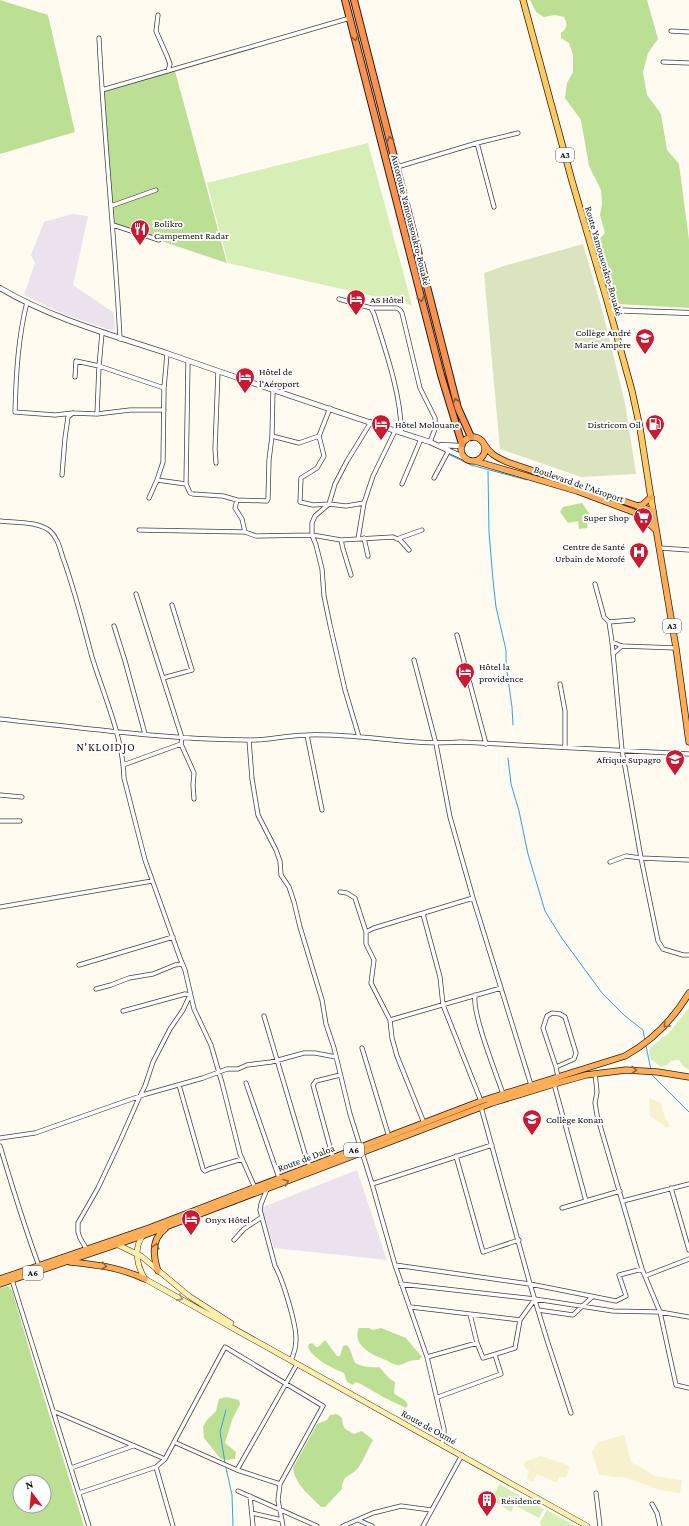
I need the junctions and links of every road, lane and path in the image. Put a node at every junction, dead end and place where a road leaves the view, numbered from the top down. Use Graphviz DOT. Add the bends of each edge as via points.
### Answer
graph roads {
  1 [pos="345,0"];
  2 [pos="354,0"];
  3 [pos="523,0"];
  4 [pos="158,15"];
  5 [pos="350,18"];
  6 [pos="671,31"];
  7 [pos="689,32"];
  8 [pos="99,38"];
  9 [pos="664,62"];
  10 [pos="689,63"];
  11 [pos="168,71"];
  12 [pos="102,90"];
  13 [pos="518,132"];
  14 [pos="477,142"];
  15 [pos="397,167"];
  16 [pos="156,190"];
  17 [pos="111,206"];
  18 [pos="494,207"];
  19 [pos="113,225"];
  20 [pos="159,240"];
  21 [pos="0,288"];
  22 [pos="339,299"];
  23 [pos="27,302"];
  24 [pos="371,308"];
  25 [pos="609,310"];
  26 [pos="689,313"];
  27 [pos="102,332"];
  28 [pos="120,339"];
  29 [pos="166,354"];
  30 [pos="188,361"];
  31 [pos="99,366"];
  32 [pos="218,371"];
  33 [pos="75,377"];
  34 [pos="164,388"];
  35 [pos="273,389"];
  36 [pos="330,408"];
  37 [pos="164,410"];
  38 [pos="73,413"];
  39 [pos="97,414"];
  40 [pos="371,422"];
  41 [pos="395,431"];
  42 [pos="401,433"];
  43 [pos="272,436"];
  44 [pos="319,436"];
  45 [pos="471,437"];
  46 [pos="421,439"];
  47 [pos="430,442"];
  48 [pos="484,444"];
  49 [pos="439,445"];
  50 [pos="462,445"];
  51 [pos="449,450"];
  52 [pos="465,458"];
  53 [pos="475,461"];
  54 [pos="216,463"];
  55 [pos="62,475"];
  56 [pos="434,478"];
  57 [pos="157,480"];
  58 [pos="186,484"];
  59 [pos="402,484"];
  60 [pos="651,497"];
  61 [pos="149,498"];
  62 [pos="237,500"];
  63 [pos="364,503"];
  64 [pos="329,504"];
  65 [pos="636,506"];
  66 [pos="636,513"];
  67 [pos="654,514"];
  68 [pos="0,521"];
  69 [pos="139,530"];
  70 [pos="422,530"];
  71 [pos="656,530"];
  72 [pos="245,532"];
  73 [pos="312,535"];
  74 [pos="364,538"];
  75 [pos="358,539"];
  76 [pos="397,539"];
  77 [pos="341,540"];
  78 [pos="660,548"];
  79 [pos="409,550"];
  80 [pos="689,550"];
  81 [pos="368,556"];
  82 [pos="351,575"];
  83 [pos="595,584"];
  84 [pos="136,594"];
  85 [pos="172,605"];
  86 [pos="633,620"];
  87 [pos="609,622"];
  88 [pos="114,626"];
  89 [pos="457,635"];
  90 [pos="612,642"];
  91 [pos="622,646"];
  92 [pos="676,648"];
  93 [pos="613,654"];
  94 [pos="414,660"];
  95 [pos="163,678"];
  96 [pos="560,684"];
  97 [pos="0,719"];
  98 [pos="116,731"];
  99 [pos="145,734"];
  100 [pos="307,735"];
  101 [pos="359,737"];
  102 [pos="182,738"];
  103 [pos="249,740"];
  104 [pos="689,742"];
  105 [pos="181,744"];
  106 [pos="436,744"];
  107 [pos="486,744"];
  108 [pos="565,747"];
  109 [pos="622,750"];
  110 [pos="689,754"];
  111 [pos="123,765"];
  112 [pos="0,795"];
  113 [pos="22,797"];
  114 [pos="194,799"];
  115 [pos="322,810"];
  116 [pos="0,821"];
  117 [pos="20,821"];
  118 [pos="641,858"];
  119 [pos="689,860"];
  120 [pos="610,862"];
  121 [pos="152,882"];
  122 [pos="340,892"];
  123 [pos="473,898"];
  124 [pos="0,907"];
  125 [pos="423,914"];
  126 [pos="366,932"];
  127 [pos="173,937"];
  128 [pos="689,955"];
  129 [pos="182,964"];
  130 [pos="79,965"];
  131 [pos="501,988"];
  132 [pos="96,989"];
  133 [pos="689,994"];
  134 [pos="190,995"];
  135 [pos="475,996"];
  136 [pos="443,1005"];
  137 [pos="123,1010"];
  138 [pos="264,1016"];
  139 [pos="390,1020"];
  140 [pos="362,1048"];
  141 [pos="336,1057"];
  142 [pos="278,1060"];
  143 [pos="593,1066"];
  144 [pos="556,1067"];
  145 [pos="219,1071"];
  146 [pos="595,1073"];
  147 [pos="340,1075"];
  148 [pos="558,1077"];
  149 [pos="689,1077"];
  150 [pos="246,1083"];
  151 [pos="554,1084"];
  152 [pos="179,1085"];
  153 [pos="531,1085"];
  154 [pos="503,1094"];
  155 [pos="139,1098"];
  156 [pos="481,1104"];
  157 [pos="424,1123"];
  158 [pos="389,1136"];
  159 [pos="0,1138"];
  160 [pos="492,1144"];
  161 [pos="0,1146"];
  162 [pos="362,1150"];
  163 [pos="456,1156"];
  164 [pos="242,1158"];
  165 [pos="333,1158"];
  166 [pos="310,1166"];
  167 [pos="279,1178"];
  168 [pos="372,1184"];
  169 [pos="689,1184"];
  170 [pos="255,1188"];
  171 [pos="671,1188"];
  172 [pos="267,1189"];
  173 [pos="620,1191"];
  174 [pos="586,1201"];
  175 [pos="623,1201"];
  176 [pos="562,1208"];
  177 [pos="262,1218"];
  178 [pos="170,1226"];
  179 [pos="149,1228"];
  180 [pos="142,1236"];
  181 [pos="234,1240"];
  182 [pos="519,1240"];
  183 [pos="109,1242"];
  184 [pos="118,1245"];
  185 [pos="87,1250"];
  186 [pos="689,1250"];
  187 [pos="137,1253"];
  188 [pos="689,1259"];
  189 [pos="66,1262"];
  190 [pos="395,1265"];
  191 [pos="39,1266"];
  192 [pos="642,1269"];
  193 [pos="158,1271"];
  194 [pos="645,1276"];
  195 [pos="0,1279"];
  196 [pos="146,1279"];
  197 [pos="12,1280"];
  198 [pos="0,1284"];
  199 [pos="401,1284"];
  200 [pos="530,1284"];
  201 [pos="592,1296"];
  202 [pos="535,1299"];
  203 [pos="582,1307"];
  204 [pos="411,1308"];
  205 [pos="538,1310"];
  206 [pos="660,1312"];
  207 [pos="470,1314"];
  208 [pos="689,1317"];
  209 [pos="520,1320"];
  210 [pos="477,1343"];
  211 [pos="261,1344"];
  212 [pos="496,1355"];
  213 [pos="427,1357"];
  214 [pos="291,1360"];
  215 [pos="297,1364"];
  216 [pos="286,1383"];
  217 [pos="689,1388"];
  218 [pos="438,1397"];
  219 [pos="53,1411"];
  220 [pos="571,1413"];
  221 [pos="174,1442"];
  222 [pos="442,1444"];
  223 [pos="133,1446"];
  224 [pos="462,1456"];
  225 [pos="164,1459"];
  226 [pos="156,1467"];
  227 [pos="71,1468"];
  228 [pos="237,1470"];
  229 [pos="280,1484"];
  230 [pos="238,1491"];
  231 [pos="79,1492"];
  232 [pos="596,1493"];
  233 [pos="250,1496"];
  234 [pos="652,1504"];
  235 [pos="279,1509"];
  236 [pos="431,1510"];
  237 [pos="252,1513"];
  238 [pos="282,1520"];
  239 [pos="358,1520"];
  240 [pos="89,1526"];
  241 [pos="173,1526"];
  242 [pos="253,1526"];
  243 [pos="283,1526"];
  244 [pos="317,1526"];
  245 [pos="343,1526"];
  246 [pos="372,1526"];
  247 [pos="423,1526"];
  248 [pos="587,1526"];
  249 [pos="600,1526"];
  250 [pos="660,1526"];
  1 -- 5 [label="highway, Autoroute Yamoussoukro-Bouaké"];
  15 -- 2 [label="highway, Autoroute Yamoussoukro-Bouaké, one-way"];
  3 -- 25 [label="main road, Route Yamousoukro-Bouaké / A3"];
  4 -- 11 [label="street" via="156,31 168,56"];
  5 -- 11 [label="street"];
  5 -- 50 [label="highway, Autoroute Yamoussoukro-Bouaké, one-way" via="441,375"];
  6 -- 7 [label="street"];
  8 -- 12 [label="street"];
  9 -- 10 [label="street"];
  11 -- 12 [label="street"];
  12 -- 17 [label="street"];
  13 -- 14 [label="street"];
  14 -- 15 [label="street"];
  14 -- 18 [label="street"];
  45 -- 15 [label="highway, Autoroute Yamoussoukro-Bouaké, one-way" via="458,408"];
  16 -- 17 [label="street"];
  17 -- 19 [label="street"];
  19 -- 20 [label="street"];
  19 -- 28 [label="street"];
  21 -- 23 [label="street"];
  22 -- 24 [label="street"];
  23 -- 27 [label="street"];
  23 -- 38 [label="street" via="16,373 16,412 55,415"];
  24 -- 42 [label="street" via="396,392"];
  24 -- 47 [label="street" via="397,308 402,313 420,388 434,418 435,429"];
  25 -- 26 [label="street"];
  25 -- 60 [label="main road, Route Yamousoukro-Bouaké / A3" via="632,391"];
  27 -- 28 [label="street"];
  27 -- 31 [label="street"];
  28 -- 29 [label="street"];
  29 -- 30 [label="street"];
  29 -- 34 [label="street"];
  30 -- 32 [label="street"];
  30 -- 58 [label="street"];
  31 -- 33 [label="street" via="76,361"];
  31 -- 34 [label="street"];
  31 -- 39 [label="street"];
  32 -- 35 [label="street"];
  32 -- 54 [label="street" via="214,449"];
  34 -- 37 [label="street"];
  35 -- 36 [label="street"];
  35 -- 43 [label="street"];
  36 -- 40 [label="street"];
  36 -- 44 [label="street"];
  37 -- 39 [label="street" via="130,410"];
  37 -- 57 [label="street" via="163,462"];
  38 -- 39 [label="street"];
  38 -- 55 [label="street" via="68,417"];
  40 -- 41 [label="street"];
  40 -- 64 [label="street" via="335,484"];
  41 -- 42 [label="street"];
  41 -- 63 [label="street" via="373,476"];
  42 -- 46 [label="street"];
  43 -- 44 [label="street" via="299,443"];
  43 -- 62 [label="street" via="267,501"];
  44 -- 64 [label="street" via="324,456 317,468 301,478 300,502 313,505"];
  45 -- 48 [label="highway" via="479,438"];
  45 -- 50 [label="highway" via="464,440"];
  46 -- 47 [label="street"];
  46 -- 59 [label="street"];
  47 -- 49 [label="street"];
  48 -- 53 [label="highway" via="484,455"];
  48 -- 65 [label="highway, Boulevard de l'Aéroport" via="494,456 507,462"];
  49 -- 50 [label="street"];
  49 -- 51 [label="street"];
  50 -- 52 [label="highway" via="461,452"];
  51 -- 52 [label="street"];
  51 -- 56 [label="street"];
  52 -- 53 [label="highway"];
  53 -- 66 [label="highway, Boulevard de l'Aéroport" via="577,491"];
  57 -- 58 [label="street"];
  57 -- 61 [label="street"];
  58 -- 62 [label="street" via="193,494 224,496"];
  60 -- 65 [label="highway" via="642,505"];
  60 -- 67 [label="main road, Route Yamousoukro-Bouaké / A3"];
  62 -- 72 [label="street" via="235,508 242,519"];
  63 -- 64 [label="street" via="346,506"];
  63 -- 75 [label="street"];
  64 -- 73 [label="street" via="315,516"];
  65 -- 67 [label="highway, Boulevard de l'Aéroport"];
  66 -- 67 [label="highway, Boulevard de l'Aéroport"];
  66 -- 71 [label="highway"];
  67 -- 71 [label="highway, Route Yamousoukro-Bouaké / A3"];
  68 -- 98 [label="street" via="35,524 46,528 56,538 73,583 92,657"];
  69 -- 72 [label="street"];
  70 -- 76 [label="street"];
  71 -- 78 [label="highway, Route Yamousoukro-Bouaké / A3"];
  72 -- 73 [label="street" via="256,536"];
  73 -- 77 [label="street"];
  73 -- 101 [label="street" via="322,569 324,596 345,690"];
  74 -- 75 [label="street"];
  74 -- 76 [label="street" via="387,536"];
  74 -- 81 [label="street"];
  75 -- 77 [label="street"];
  76 -- 79 [label="street"];
  77 -- 82 [label="street"];
  78 -- 80 [label="street"];
  78 -- 92 [label="highway, Route Yamousoukro-Bouaké / A3"];
  83 -- 87 [label="street" via="604,617"];
  84 -- 95 [label="street"];
  85 -- 95 [label="street" via="192,670"];
  86 -- 87 [label="street"];
  87 -- 90 [label="street"];
  88 -- 99 [label="street"];
  89 -- 107 [label="street"];
  90 -- 91 [label="street"];
  90 -- 93 [label="street"];
  91 -- 92 [label="street"];
  91 -- 93 [label="street"];
  92 -- 104 [label="highway, Route Yamousoukro-Bouaké / A3"];
  93 -- 109 [label="street"];
  94 -- 106 [label="street"];
  95 -- 102 [label="street"];
  96 -- 108 [label="street" via="565,711"];
  97 -- 98 [label="street"];
  98 -- 99 [label="street"];
  98 -- 111 [label="street"];
  99 -- 102 [label="street"];
  100 -- 101 [label="street"];
  100 -- 103 [label="street"];
  100 -- 115 [label="street"];
  101 -- 106 [label="street"];
  102 -- 103 [label="street"];
  102 -- 105 [label="street"];
  103 -- 141 [label="street" via="258,815 276,850 281,874 292,896"];
  105 -- 111 [label="street"];
  105 -- 114 [label="street" via="194,773"];
  106 -- 107 [label="street"];
  106 -- 123 [label="street" via="450,817"];
  107 -- 108 [label="street"];
  108 -- 109 [label="street"];
  109 -- 110 [label="street"];
  109 -- 118 [label="street"];
  111 -- 121 [label="street" via="124,778"];
  112 -- 113 [label="street"];
  116 -- 117 [label="street"];
  118 -- 119 [label="street"];
  118 -- 120 [label="street" via="626,856"];
  118 -- 128 [label="street" via="658,941 663,950"];
  121 -- 124 [label="street"];
  121 -- 127 [label="street"];
  122 -- 126 [label="street" via="355,898"];
  123 -- 125 [label="street"];
  123 -- 131 [label="street"];
  125 -- 126 [label="street"];
  125 -- 136 [label="street" via="440,977"];
  126 -- 139 [label="street" via="366,944 374,960 371,983"];
  127 -- 129 [label="street"];
  127 -- 130 [label="street"];
  129 -- 132 [label="street"];
  129 -- 134 [label="street" via="190,986"];
  131 -- 135 [label="street"];
  131 -- 153 [label="street"];
  133 -- 143 [label="highway, Route de Daloa / A6, one-way" via="674,1016 646,1043 625,1056"];
  134 -- 137 [label="street" via="185,994"];
  134 -- 145 [label="street"];
  134 -- 155 [label="street" via="153,1062"];
  135 -- 136 [label="street"];
  135 -- 154 [label="street" via="478,1017"];
  136 -- 139 [label="street"];
  136 -- 156 [label="street"];
  138 -- 142 [label="street"];
  139 -- 157 [label="street" via="397,1056"];
  140 -- 158 [label="street"];
  141 -- 142 [label="street" via="304,1053"];
  141 -- 147 [label="street"];
  142 -- 145 [label="street"];
  142 -- 166 [label="street"];
  143 -- 146 [label="highway"];
  143 -- 148 [label="highway, Route de Daloa / A6"];
  144 -- 144 [label="street" via="543,1028 547,1016 552,1013 565,1017 576,1053 574,1059"];
  144 -- 148 [label="street"];
  145 -- 152 [label="street"];
  145 -- 164 [label="street" via="233,1132"];
  146 -- 149 [label="highway, A6, one-way" via="638,1070"];
  146 -- 151 [label="highway, Route de Daloa / A6"];
  146 -- 173 [label="street" via="597,1115"];
  147 -- 162 [label="street"];
  147 -- 165 [label="street" via="316,1081 313,1085"];
  148 -- 153 [label="highway, Route de Daloa / A6"];
  150 -- 167 [label="street"];
  151 -- 156 [label="highway, Route de Daloa / A6"];
  151 -- 174 [label="street"];
  152 -- 155 [label="street"];
  152 -- 164 [label="street" via="203,1169 209,1170"];
  153 -- 154 [label="highway, Route de Daloa / A6"];
  154 -- 156 [label="highway, Route de Daloa / A6"];
  155 -- 159 [label="street" via="35,1133"];
  155 -- 185 [label="street" via="98,1188 78,1223 80,1238"];
  156 -- 157 [label="highway, Route de Daloa / A6"];
  156 -- 160 [label="street"];
  156 -- 162 [label="highway, Route de Daloa / A6"];
  157 -- 158 [label="highway, Route de Daloa / A6"];
  158 -- 162 [label="highway, Route de Daloa / A6"];
  160 -- 163 [label="street"];
  160 -- 182 [label="street"];
  161 -- 191 [label="street"];
  162 -- 165 [label="highway, Route de Daloa / A6"];
  162 -- 168 [label="street"];
  172 -- 162 [label="highway, Route de Daloa / A6, one-way"];
  163 -- 168 [label="street"];
  163 -- 182 [label="street" via="483,1252"];
  164 -- 170 [label="street"];
  165 -- 166 [label="highway, Route de Daloa / A6"];
  166 -- 167 [label="highway, Route de Daloa / A6"];
  167 -- 170 [label="highway, Route de Daloa / A6"];
  168 -- 190 [label="street"];
  169 -- 171 [label="street"];
  170 -- 179 [label="highway, Route de Daloa / A6"];
  171 -- 175 [label="street"];
  171 -- 186 [label="street"];
  172 -- 177 [label="street" via="261,1204"];
  172 -- 178 [label="highway, Route de Daloa / A6"];
  173 -- 174 [label="street"];
  173 -- 175 [label="street"];
  174 -- 176 [label="street"];
  175 -- 192 [label="street"];
  177 -- 181 [label="street" via="244,1229"];
  177 -- 214 [label="street" via="291,1313 296,1338"];
  178 -- 180 [label="highway, Route de Daloa / A6"];
  193 -- 178 [label="highway, one-way" via="154,1257 155,1245 162,1231"];
  179 -- 180 [label="main road"];
  179 -- 183 [label="highway, Route de Daloa / A6"];
  180 -- 184 [label="highway, Route de Daloa / A6"];
  180 -- 187 [label="main road"];
  182 -- 200 [label="street"];
  183 -- 184 [label="main road"];
  183 -- 185 [label="highway, Route de Daloa / A6"];
  184 -- 187 [label="main road"];
  184 -- 189 [label="highway, Route de Daloa / A6"];
  185 -- 191 [label="highway, Route de Daloa / A6"];
  187 -- 193 [label="main road"];
  187 -- 196 [label="main road" via="139,1267"];
  188 -- 194 [label="street"];
  189 -- 196 [label="highway, one-way" via="112,1267"];
  189 -- 197 [label="highway, A6"];
  190 -- 199 [label="street"];
  190 -- 200 [label="street"];
  191 -- 195 [label="highway, Route de Daloa / A6"];
  192 -- 194 [label="street"];
  192 -- 201 [label="street" via="619,1275 626,1296 616,1301"];
  193 -- 211 [label="main road" via="188,1296"];
  194 -- 206 [label="street"];
  196 -- 211 [label="main road, one-way"];
  197 -- 198 [label="highway, A6"];
  197 -- 219 [label="street"];
  199 -- 202 [label="street"];
  199 -- 204 [label="street"];
  200 -- 201 [label="street"];
  200 -- 202 [label="street"];
  201 -- 203 [label="street"];
  202 -- 203 [label="street"];
  202 -- 205 [label="street"];
  202 -- 209 [label="street"];
  203 -- 205 [label="street" via="573,1315"];
  203 -- 206 [label="street" via="613,1311"];
  204 -- 207 [label="street"];
  204 -- 213 [label="street"];
  205 -- 220 [label="street"];
  206 -- 208 [label="street"];
  206 -- 217 [label="street" via="676,1385"];
  207 -- 209 [label="street"];
  207 -- 210 [label="street"];
  209 -- 212 [label="street" via="515,1348"];
  210 -- 212 [label="street" via="483,1358"];
  210 -- 213 [label="street"];
  211 -- 214 [label="main road, Route de Oumé"];
  212 -- 218 [label="street" via="501,1374"];
  213 -- 218 [label="street"];
  214 -- 215 [label="main road, Route de Oumé"];
  215 -- 216 [label="street"];
  215 -- 222 [label="main road, Route de Oumé"];
  216 -- 221 [label="street" via="225,1347"];
  216 -- 228 [label="street"];
  216 -- 229 [label="street" via="323,1406"];
  218 -- 222 [label="street" via="444,1429"];
  219 -- 223 [label="street"];
  219 -- 227 [label="street"];
  221 -- 225 [label="street"];
  221 -- 228 [label="street"];
  222 -- 224 [label="main road, Route de Oumé"];
  223 -- 225 [label="street"];
  223 -- 227 [label="street"];
  224 -- 236 [label="street"];
  224 -- 248 [label="main road, Route de Oumé"];
  225 -- 226 [label="street"];
  226 -- 231 [label="street"];
  226 -- 241 [label="street"];
  227 -- 231 [label="street"];
  228 -- 229 [label="street"];
  229 -- 235 [label="street"];
  230 -- 233 [label="street"];
  231 -- 240 [label="street"];
  232 -- 249 [label="street"];
  233 -- 235 [label="street"];
  233 -- 237 [label="street"];
  234 -- 250 [label="street"];
  235 -- 238 [label="street"];
  235 -- 244 [label="street"];
  236 -- 239 [label="street" via="405,1505"];
  236 -- 247 [label="street"];
  237 -- 238 [label="street"];
  237 -- 242 [label="street"];
  238 -- 243 [label="street"];
  239 -- 245 [label="street"];
  239 -- 246 [label="street"];
}
